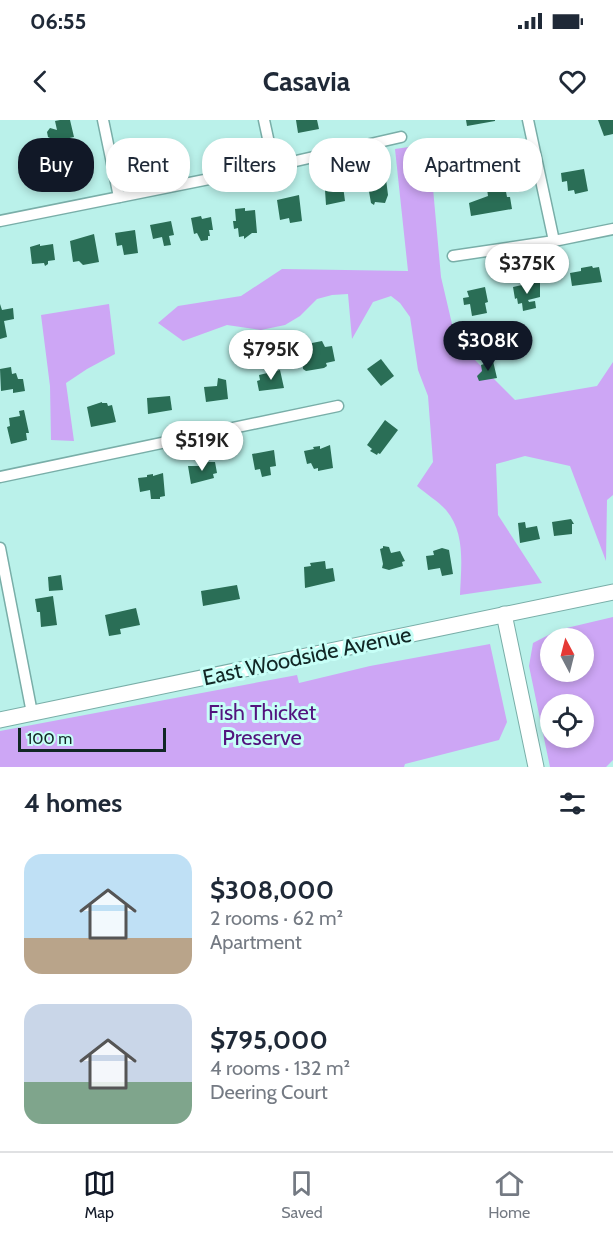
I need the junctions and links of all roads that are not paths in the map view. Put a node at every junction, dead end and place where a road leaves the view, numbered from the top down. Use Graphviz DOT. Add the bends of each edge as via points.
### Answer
graph roads {
  1 [pos="103,120"];
  2 [pos="264,120"];
  3 [pos="528,120"];
  4 [pos="401,137"];
  5 [pos="268,138"];
  6 [pos="297,161"];
  7 [pos="202,180"];
  8 [pos="119,197"];
  9 [pos="0,221"];
  10 [pos="613,229"];
  11 [pos="554,241"];
  12 [pos="453,256"];
  13 [pos="338,406"];
  14 [pos="0,477"];
  15 [pos="0,548"];
  16 [pos="613,592"];
  17 [pos="504,614"];
  18 [pos="32,713"];
  19 [pos="0,720"];
  20 [pos="536,767"];
  1 -- 8 [label="street"];
  2 -- 5 [label="street"];
  3 -- 11 [label="street"];
  4 -- 6 [label="street"];
  7 -- 8 [label="street"];
  8 -- 9 [label="street"];
  10 -- 11 [label="street"];
  11 -- 12 [label="street"];
  13 -- 14 [label="street"];
  15 -- 18 [label="street"];
  16 -- 17 [label="main road, East Woodside Avenue"];
  17 -- 18 [label="main road, East Woodside Avenue"];
  17 -- 20 [label="main road"];
  18 -- 19 [label="main road, East Woodside Avenue"];
}
